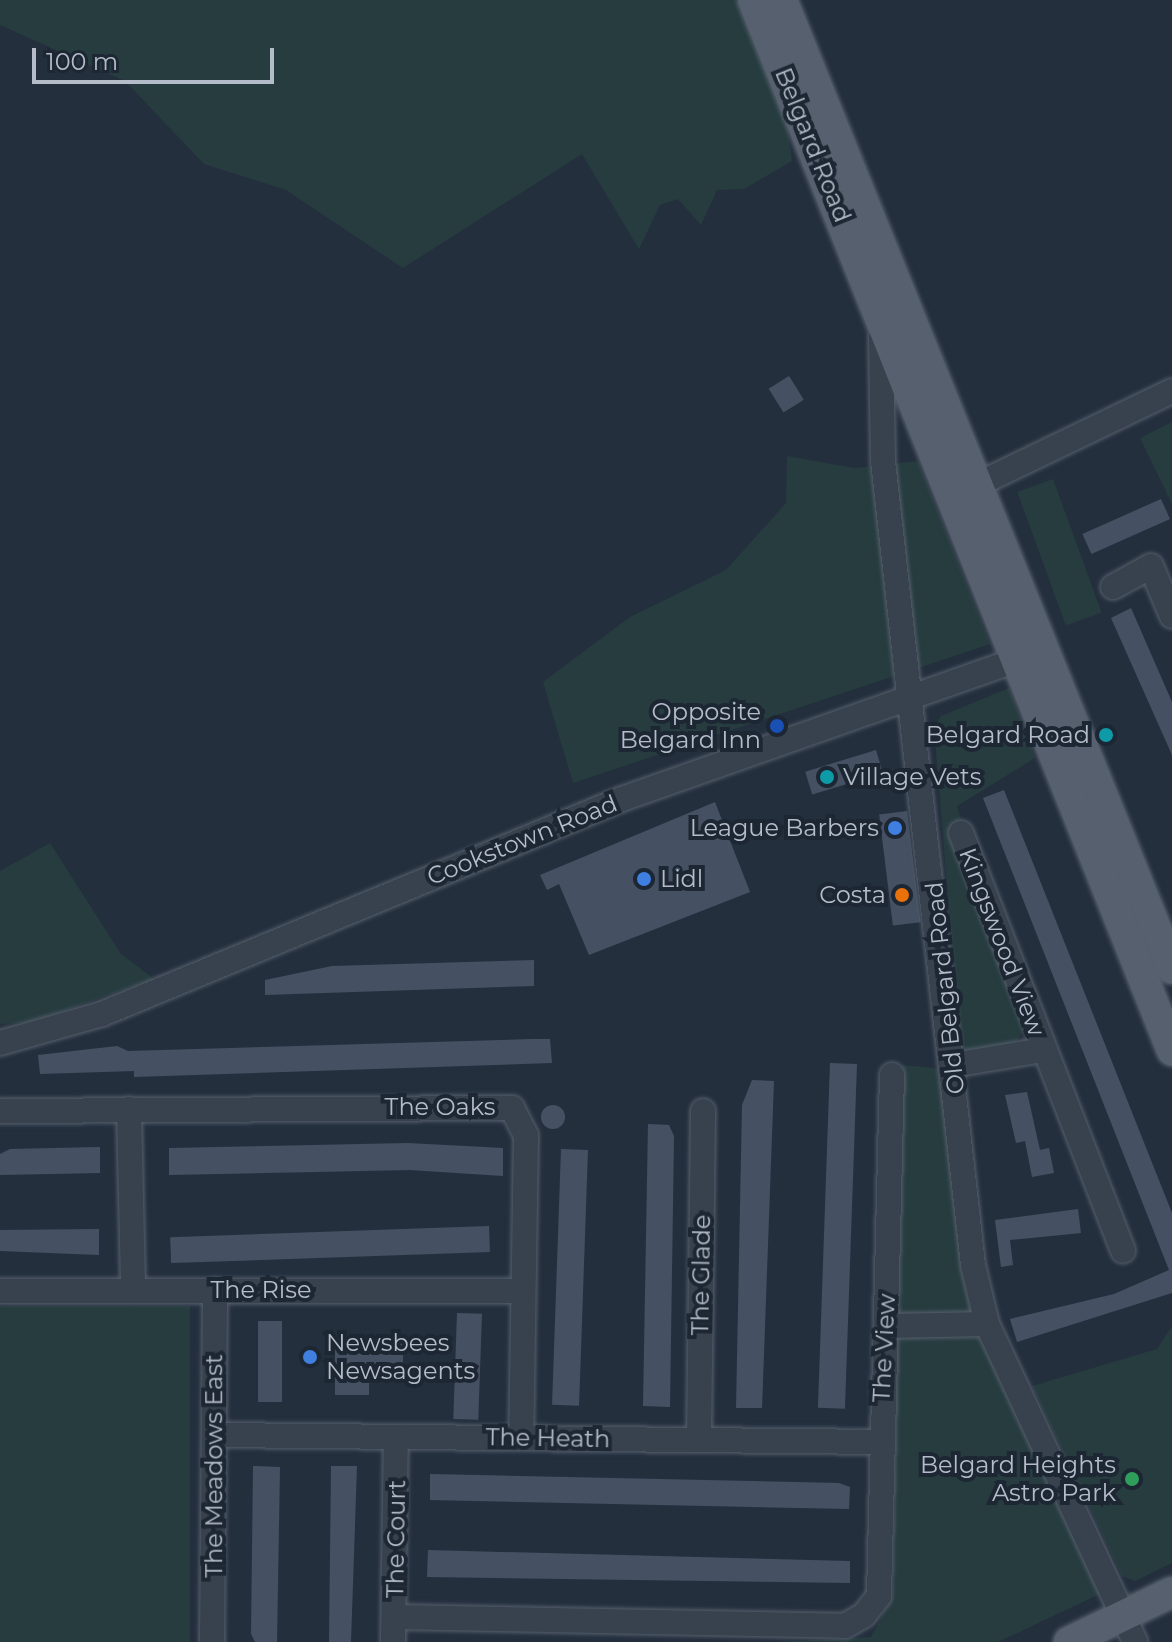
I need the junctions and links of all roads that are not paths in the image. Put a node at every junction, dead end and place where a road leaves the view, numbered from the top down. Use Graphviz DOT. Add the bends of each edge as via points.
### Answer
graph roads {
  1 [pos="753,0"];
  2 [pos="782,0"];
  3 [pos="878,303"];
  4 [pos="1172,391"];
  5 [pos="982,482"];
  6 [pos="953,496"];
  7 [pos="1113,587"];
  8 [pos="1172,616"];
  9 [pos="1049,648"];
  10 [pos="1020,660"];
  11 [pos="912,702"];
  12 [pos="961,833"];
  13 [pos="1172,968"];
  14 [pos="0,1043"];
  15 [pos="1043,1050"];
  16 [pos="1172,1050"];
  17 [pos="953,1065"];
  18 [pos="892,1075"];
  19 [pos="129,1109"];
  20 [pos="0,1111"];
  21 [pos="703,1111"];
  22 [pos="1123,1251"];
  23 [pos="215,1290"];
  24 [pos="0,1291"];
  25 [pos="133,1291"];
  26 [pos="523,1291"];
  27 [pos="987,1324"];
  28 [pos="886,1326"];
  29 [pos="216,1435"];
  30 [pos="396,1437"];
  31 [pos="521,1438"];
  32 [pos="699,1440"];
  33 [pos="880,1442"];
  34 [pos="1172,1592"];
  35 [pos="395,1617"];
  36 [pos="1129,1629"];
  37 [pos="572,1632"];
  38 [pos="754,1634"];
  39 [pos="212,1642"];
  40 [pos="393,1642"];
  41 [pos="1069,1642"];
  1 -- 3 [label="main road, Belgard Road"];
  2 -- 5 [label="main road, Belgard Road"];
  3 -- 6 [label="main road, Belgard Road"];
  3 -- 11 [label="street, Old Belgard Road" via="883,461"];
  4 -- 5 [label="street"];
  5 -- 6 [label="street"];
  5 -- 9 [label="main road, Belgard Road"];
  6 -- 10 [label="main road, Belgard Road"];
  7 -- 8 [label="street" via="1151,566"];
  9 -- 10 [label="street, Cookstown Road"];
  9 -- 13 [label="main road, Belgard Road"];
  10 -- 11 [label="street, Cookstown Road"];
  10 -- 16 [label="main road, Belgard Road"];
  11 -- 14 [label="street, Cookstown Road" via="622,799 102,1014"];
  11 -- 17 [label="street, Old Belgard Road"];
  12 -- 15 [label="street, Kingswood View"];
  15 -- 17 [label="street, Kingswood View"];
  15 -- 22 [label="street, Kingswood View"];
  17 -- 27 [label="street, Old Belgard Road" via="973,1265"];
  18 -- 28 [label="street, The View"];
  19 -- 20 [label="street, The Oaks"];
  19 -- 25 [label="street"];
  19 -- 26 [label="street, The Oaks" via="512,1108 526,1135"];
  21 -- 32 [label="street, The Glade"];
  23 -- 25 [label="street, The Rise"];
  23 -- 26 [label="street, The Rise"];
  23 -- 29 [label="street, The Meadows East"];
  24 -- 25 [label="street, The Rise"];
  26 -- 31 [label="street, The Oaks"];
  27 -- 28 [label="street"];
  27 -- 36 [label="street, Old Belgard Road"];
  28 -- 33 [label="street, The View"];
  29 -- 30 [label="street, The Heath"];
  29 -- 39 [label="street, The Meadows East"];
  30 -- 31 [label="street, The Heath"];
  30 -- 35 [label="street, The Court"];
  31 -- 32 [label="street, The Heath"];
  32 -- 33 [label="street, The Heath"];
  33 -- 38 [label="street, The View" via="879,1596 864,1615 845,1626"];
  34 -- 36 [label="main road"];
  35 -- 37 [label="street"];
  35 -- 40 [label="street, The Court"];
  36 -- 41 [label="main road"];
  37 -- 38 [label="street"];
}
